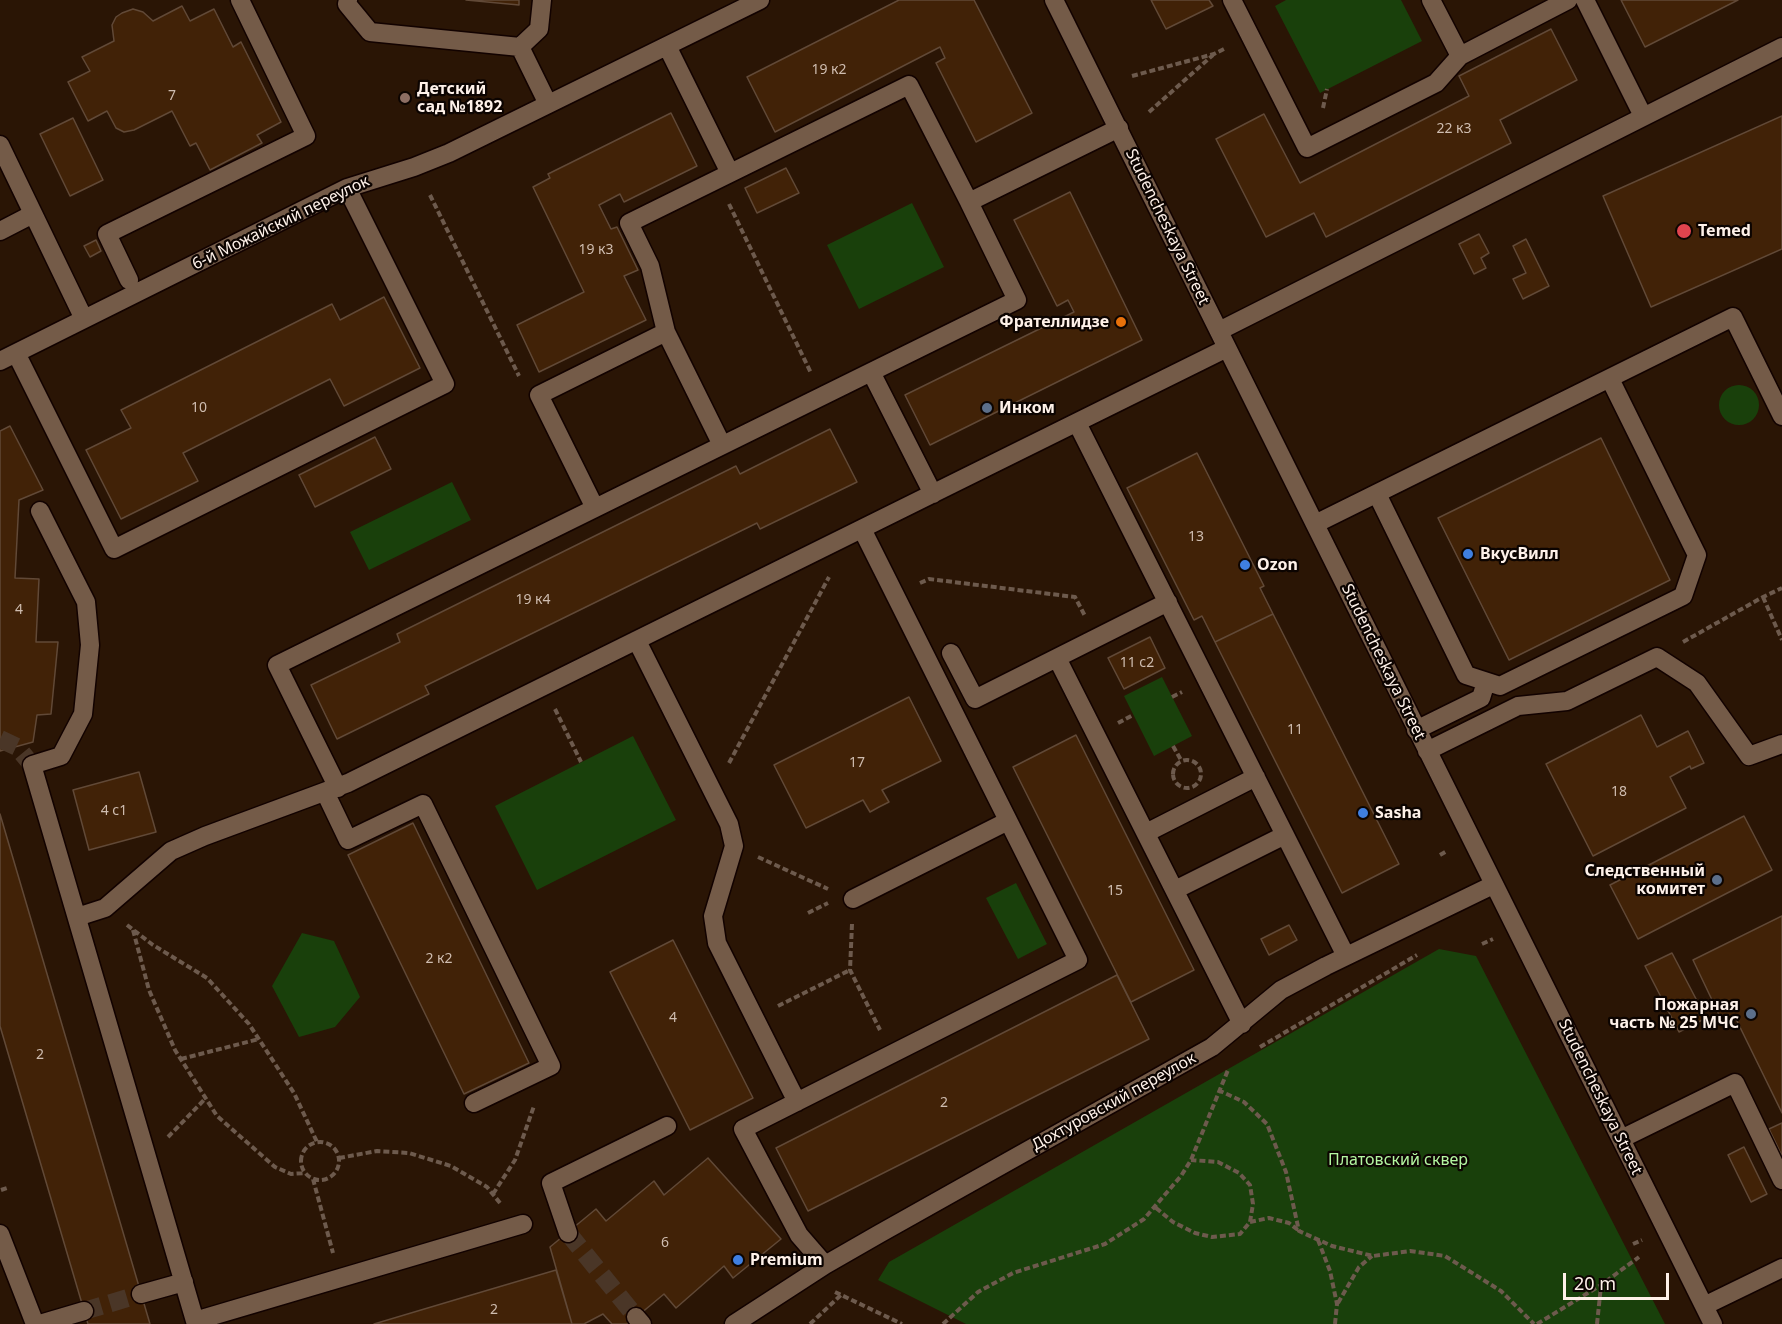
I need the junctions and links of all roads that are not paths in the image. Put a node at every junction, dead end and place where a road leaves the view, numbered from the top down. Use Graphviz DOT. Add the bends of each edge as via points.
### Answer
graph roads {
  1 [pos="240,0"];
  2 [pos="348,0"];
  3 [pos="542,0"];
  4 [pos="760,0"];
  5 [pos="1054,0"];
  6 [pos="1232,0"];
  7 [pos="1431,0"];
  8 [pos="1568,0"];
  9 [pos="1585,0"];
  10 [pos="667,46"];
  11 [pos="520,47"];
  12 [pos="1782,47"];
  13 [pos="1460,56"];
  14 [pos="548,104"];
  15 [pos="1643,116"];
  16 [pos="1119,128"];
  17 [pos="0,146"];
  18 [pos="723,176"];
  19 [pos="348,188"];
  20 [pos="969,202"];
  21 [pos="33,214"];
  22 [pos="0,231"];
  23 [pos="129,280"];
  24 [pos="84,319"];
  25 [pos="1219,331"];
  26 [pos="666,332"];
  27 [pos="1227,348"];
  28 [pos="8,357"];
  29 [pos="871,372"];
  30 [pos="1610,379"];
  31 [pos="1782,416"];
  32 [pos="1077,423"];
  33 [pos="722,446"];
  34 [pos="933,494"];
  35 [pos="1377,494"];
  36 [pos="595,508"];
  37 [pos="40,511"];
  38 [pos="1315,525"];
  39 [pos="862,529"];
  40 [pos="1168,602"];
  41 [pos="637,641"];
  42 [pos="951,652"];
  43 [pos="1058,658"];
  44 [pos="1486,682"];
  45 [pos="1416,730"];
  46 [pos="1782,744"];
  47 [pos="1427,751"];
  48 [pos="1256,777"];
  49 [pos="331,790"];
  50 [pos="1008,821"];
  51 [pos="1146,832"];
  52 [pos="1285,835"];
  53 [pos="1493,885"];
  54 [pos="1175,890"];
  55 [pos="854,899"];
  56 [pos="77,917"];
  57 [pos="1346,956"];
  58 [pos="1242,1024"];
  59 [pos="797,1102"];
  60 [pos="474,1103"];
  61 [pos="667,1126"];
  62 [pos="1621,1138"];
  63 [pos="1782,1180"];
  64 [pos="517,1226"];
  65 [pos="568,1233"];
  66 [pos="0,1234"];
  67 [pos="825,1265"];
  68 [pos="1782,1268"];
  69 [pos="184,1282"];
  70 [pos="141,1294"];
  71 [pos="1704,1306"];
  72 [pos="84,1311"];
  73 [pos="35,1324"];
  74 [pos="40,1324"];
  75 [pos="734,1324"];
  76 [pos="1713,1324"];
  1 -- 23 [label="street" via="306,136 107,234"];
  2 -- 11 [label="street" via="347,4 370,32"];
  3 -- 11 [label="street" via="539,29"];
  4 -- 10 [label="street, 6-й Можайский переулок"];
  5 -- 16 [label="street, Studencheskaya Street"];
  6 -- 13 [label="street" via="1307,148 1436,83"];
  7 -- 13 [label="street"];
  8 -- 13 [label="street"];
  9 -- 15 [label="street"];
  10 -- 14 [label="street, 6-й Можайский переулок"];
  10 -- 18 [label="street"];
  11 -- 14 [label="street"];
  12 -- 15 [label="street"];
  14 -- 19 [label="street, 6-й Можайский переулок" via="449,153"];
  15 -- 25 [label="street"];
  16 -- 20 [label="street"];
  16 -- 25 [label="street, Studencheskaya Street"];
  17 -- 21 [label="street"];
  18 -- 20 [label="street" via="909,85"];
  18 -- 26 [label="street" via="629,223 650,266"];
  19 -- 24 [label="street, 6-й Можайский переулок"];
  19 -- 28 [label="street" via="445,384 125,544 114,549"];
  20 -- 29 [label="street" via="1017,300"];
  21 -- 22 [label="street"];
  21 -- 24 [label="street"];
  24 -- 28 [label="street, 6-й Можайский переулок"];
  25 -- 27 [label="street, Studencheskaya Street"];
  26 -- 33 [label="street"];
  26 -- 36 [label="street" via="539,395"];
  27 -- 32 [label="street"];
  27 -- 38 [label="street, Studencheskaya Street"];
  29 -- 33 [label="street"];
  29 -- 34 [label="street"];
  30 -- 31 [label="street" via="1733,317"];
  30 -- 35 [label="street"];
  30 -- 44 [label="street" via="1697,555 1683,596 1500,686"];
  32 -- 34 [label="street"];
  32 -- 40 [label="street"];
  33 -- 36 [label="street"];
  34 -- 39 [label="street"];
  35 -- 38 [label="street"];
  35 -- 44 [label="street" via="1466,675"];
  36 -- 49 [label="street" via="277,665"];
  37 -- 56 [label="street" via="86,602 90,645 83,714 61,756 32,765"];
  38 -- 45 [label="street, Studencheskaya Street"];
  39 -- 41 [label="street"];
  39 -- 50 [label="street"];
  40 -- 43 [label="street"];
  40 -- 48 [label="street"];
  41 -- 49 [label="street"];
  41 -- 59 [label="street" via="729,824 734,846 713,916 717,943"];
  42 -- 43 [label="street" via="975,699"];
  43 -- 51 [label="street"];
  44 -- 45 [label="street" via="1481,698"];
  45 -- 47 [label="street, Studencheskaya Street"];
  46 -- 47 [label="street" via="1749,756 1696,683 1657,657 1567,701 1518,706"];
  47 -- 53 [label="street, Studencheskaya Street"];
  48 -- 51 [label="street"];
  48 -- 52 [label="street"];
  49 -- 56 [label="street" via="171,851 105,908"];
  49 -- 60 [label="street" via="348,840 423,804 551,1066"];
  50 -- 55 [label="street"];
  50 -- 59 [label="street" via="1078,960"];
  51 -- 54 [label="street"];
  52 -- 54 [label="street"];
  52 -- 57 [label="street"];
  53 -- 57 [label="street, Дохтуровский переулок"];
  53 -- 62 [label="street, Studencheskaya Street"];
  54 -- 58 [label="street"];
  56 -- 69 [label="street"];
  57 -- 58 [label="street, Дохтуровский переулок" via="1281,990"];
  58 -- 67 [label="street, Дохтуровский переулок" via="1212,1047"];
  59 -- 67 [label="street" via="743,1129 799,1234"];
  61 -- 65 [label="street" via="551,1183"];
  62 -- 63 [label="street" via="1735,1083"];
  62 -- 71 [label="street, Studencheskaya Street"];
  64 -- 69 [label="street" via="195,1321"];
  66 -- 73 [label="street"];
  67 -- 75 [label="street, Дохтуровский переулок"];
  68 -- 71 [label="street"];
  69 -- 70 [label="street"];
  71 -- 76 [label="street, Studencheskaya Street"];
  72 -- 74 [label="street"];
}
